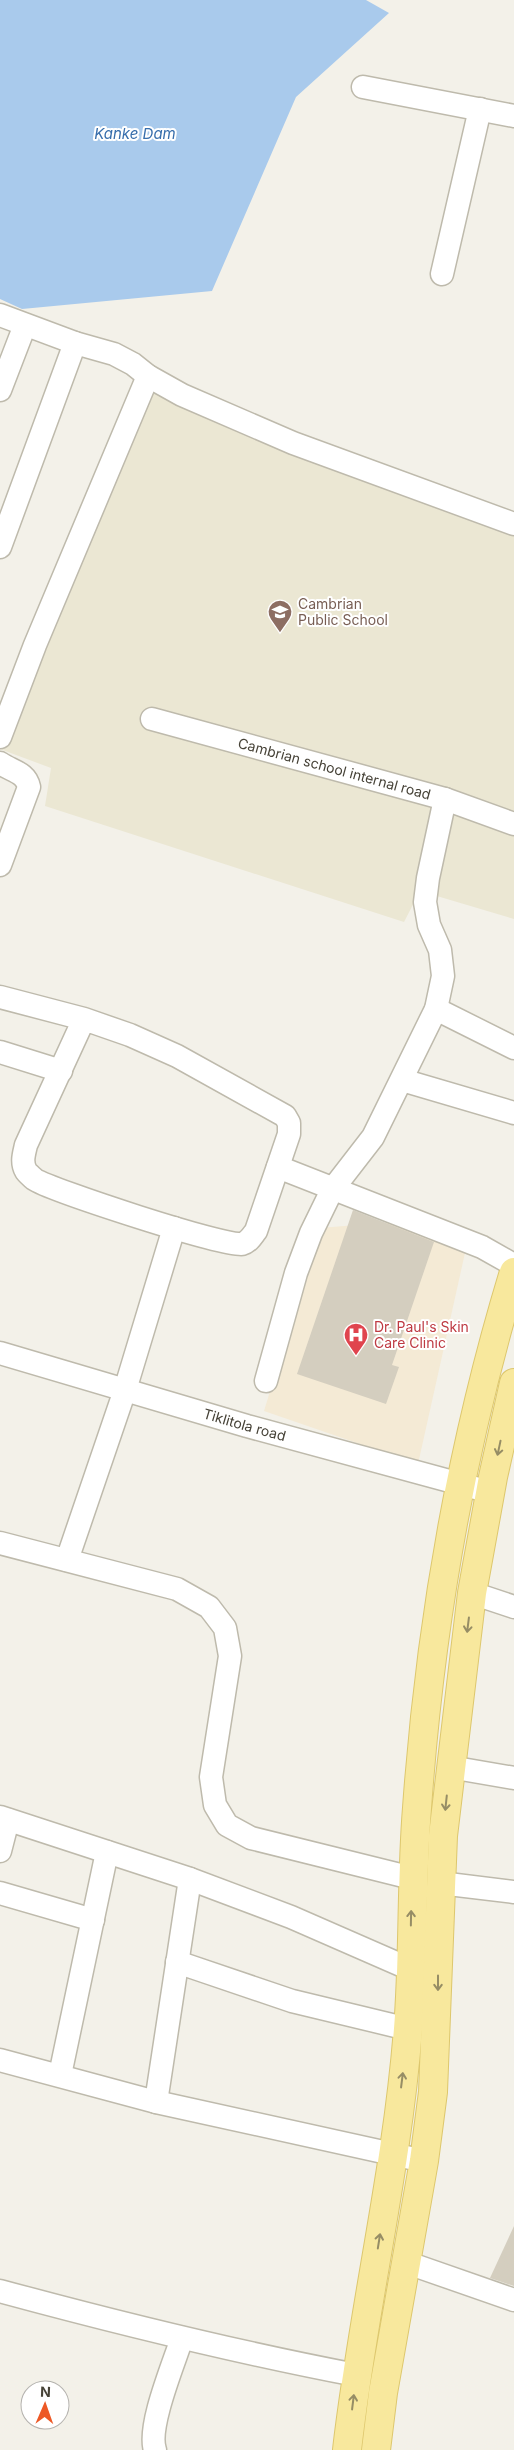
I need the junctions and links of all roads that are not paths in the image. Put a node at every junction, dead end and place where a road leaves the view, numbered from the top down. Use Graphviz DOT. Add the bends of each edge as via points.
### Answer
graph roads {
  1 [pos="362,88"];
  2 [pos="480,109"];
  3 [pos="514,116"];
  4 [pos="442,274"];
  5 [pos="0,315"];
  6 [pos="26,325"];
  7 [pos="75,343"];
  8 [pos="148,376"];
  9 [pos="0,390"];
  10 [pos="514,524"];
  11 [pos="0,544"];
  12 [pos="152,719"];
  13 [pos="0,737"];
  14 [pos="0,763"];
  15 [pos="445,798"];
  16 [pos="514,824"];
  17 [pos="0,864"];
  18 [pos="0,997"];
  19 [pos="436,1009"];
  20 [pos="84,1019"];
  21 [pos="514,1048"];
  22 [pos="0,1052"];
  23 [pos="61,1072"];
  24 [pos="402,1080"];
  25 [pos="514,1113"];
  26 [pos="278,1167"];
  27 [pos="332,1190"];
  28 [pos="174,1228"];
  29 [pos="514,1265"];
  30 [pos="514,1272"];
  31 [pos="0,1353"];
  32 [pos="266,1381"];
  33 [pos="514,1383"];
  34 [pos="125,1390"];
  35 [pos="510,1415"];
  36 [pos="459,1485"];
  37 [pos="490,1492"];
  38 [pos="0,1543"];
  39 [pos="67,1560"];
  40 [pos="472,1593"];
  41 [pos="514,1607"];
  42 [pos="450,1767"];
  43 [pos="514,1778"];
  44 [pos="4,1819"];
  45 [pos="0,1851"];
  46 [pos="107,1852"];
  47 [pos="412,1878"];
  48 [pos="190,1879"];
  49 [pos="440,1882"];
  50 [pos="514,1892"];
  51 [pos="0,1893"];
  52 [pos="93,1920"];
  53 [pos="178,1962"];
  54 [pos="410,1970"];
  55 [pos="408,2029"];
  56 [pos="0,2060"];
  57 [pos="60,2075"];
  58 [pos="156,2102"];
  59 [pos="393,2155"];
  60 [pos="424,2161"];
  61 [pos="405,2262"];
  62 [pos="0,2291"];
  63 [pos="514,2300"];
  64 [pos="182,2338"];
  65 [pos="356,2375"];
  66 [pos="155,2450"];
  67 [pos="347,2450"];
  68 [pos="376,2450"];
  1 -- 2 [label="street"];
  2 -- 3 [label="street"];
  2 -- 4 [label="street"];
  5 -- 6 [label="street"];
  6 -- 7 [label="street"];
  6 -- 9 [label="street"];
  7 -- 8 [label="street" via="114,354"];
  7 -- 11 [label="street"];
  8 -- 10 [label="street" via="190,399 293,442"];
  8 -- 13 [label="street" via="35,645"];
  12 -- 15 [label="street, Cambrian school internal road"];
  14 -- 17 [label="street" via="22,774 28,787"];
  15 -- 16 [label="street, Cambrian school internal road"];
  15 -- 19 [label="street" via="425,902 429,925 440,950 443,976"];
  18 -- 20 [label="street"];
  19 -- 21 [label="street"];
  19 -- 24 [label="street"];
  20 -- 23 [label="street"];
  20 -- 26 [label="street" via="177,1056 285,1116 289,1134"];
  22 -- 23 [label="street"];
  23 -- 28 [label="street" via="26,1145 22,1159 26,1171 34,1179 56,1188"];
  24 -- 25 [label="street"];
  24 -- 27 [label="street" via="373,1137"];
  26 -- 27 [label="street"];
  26 -- 28 [label="street" via="251,1239 242,1244 228,1244"];
  27 -- 29 [label="street" via="482,1247"];
  27 -- 32 [label="street" via="311,1232 296,1273"];
  28 -- 34 [label="street"];
  30 -- 36 [label="main road" via="484,1378"];
  31 -- 34 [label="street, Tiklitola road"];
  33 -- 35 [label="main road"];
  34 -- 36 [label="street, Tiklitola road"];
  34 -- 39 [label="street"];
  35 -- 37 [label="main road, one-way"];
  36 -- 37 [label="street, Tiklitola road"];
  36 -- 47 [label="main road" via="444,1569 425,1727"];
  37 -- 40 [label="main road"];
  38 -- 39 [label="street"];
  39 -- 47 [label="street" via="177,1589 209,1607 224,1628 230,1656 211,1777 215,1805 227,1825 251,1838"];
  40 -- 41 [label="street"];
  40 -- 42 [label="main road, one-way"];
  42 -- 43 [label="street"];
  42 -- 49 [label="main road, one-way"];
  44 -- 45 [label="street"];
  44 -- 46 [label="street"];
  46 -- 48 [label="street"];
  46 -- 52 [label="street"];
  54 -- 47 [label="main road, one-way"];
  48 -- 53 [label="street"];
  48 -- 54 [label="street" via="290,1917"];
  49 -- 50 [label="street"];
  49 -- 60 [label="main road, one-way" via="436,2056"];
  51 -- 52 [label="street"];
  52 -- 57 [label="street"];
  53 -- 55 [label="street" via="292,2001"];
  53 -- 58 [label="street"];
  54 -- 55 [label="main road"];
  59 -- 55 [label="main road, one-way"];
  56 -- 57 [label="street"];
  57 -- 58 [label="street"];
  58 -- 59 [label="street"];
  59 -- 60 [label="street"];
  65 -- 59 [label="main road, one-way"];
  60 -- 61 [label="main road"];
  61 -- 63 [label="street"];
  61 -- 68 [label="main road"];
  62 -- 64 [label="street"];
  64 -- 65 [label="street"];
  64 -- 66 [label="street" via="154,2426"];
  67 -- 65 [label="main road, one-way"];
}
